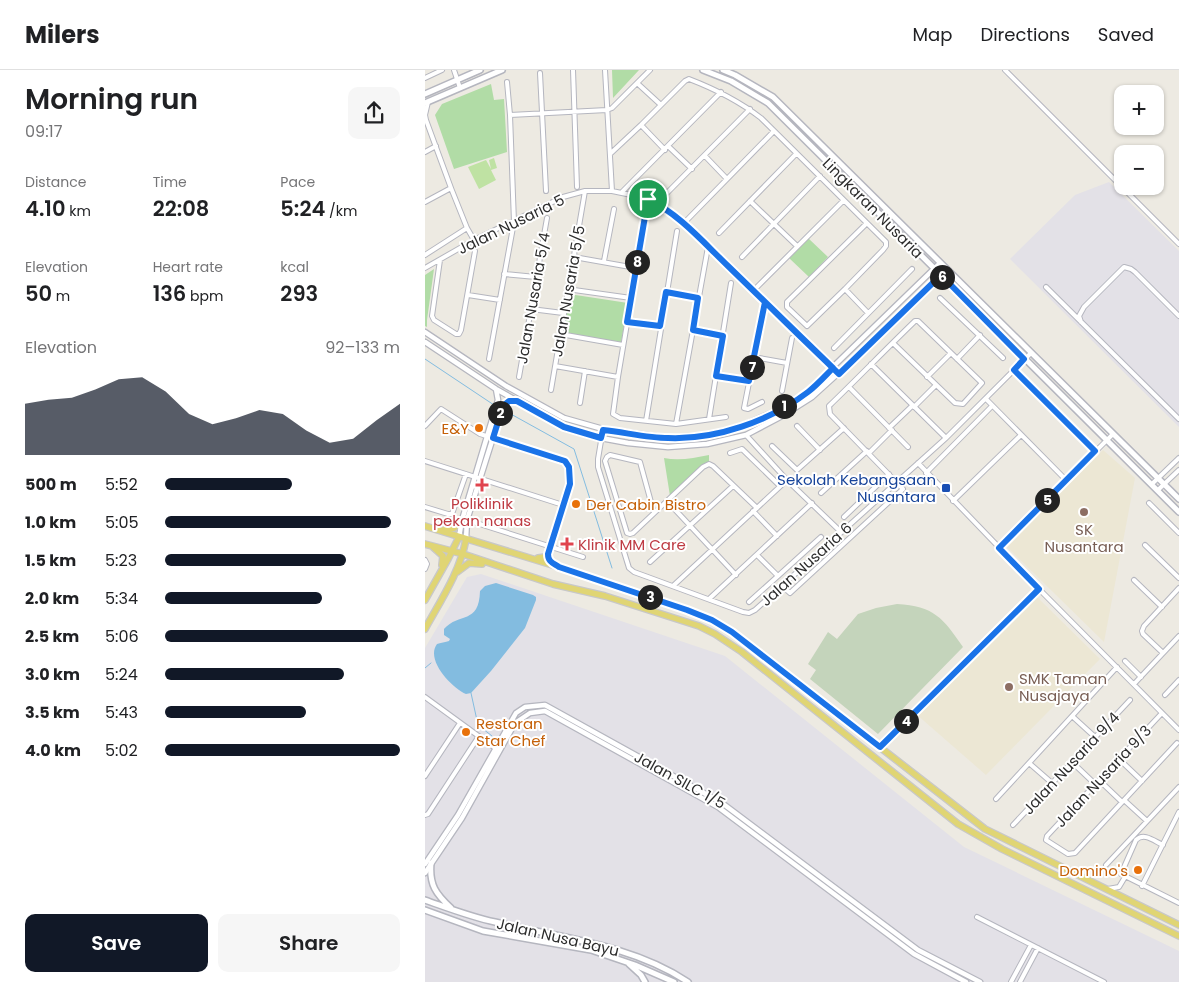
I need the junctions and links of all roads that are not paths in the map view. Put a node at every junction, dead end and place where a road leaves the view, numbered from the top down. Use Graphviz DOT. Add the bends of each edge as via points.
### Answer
graph roads {
  1 [pos="442,70"];
  2 [pos="454,70"];
  3 [pos="480,70"];
  4 [pos="502,70"];
  5 [pos="573,70"];
  6 [pos="605,70"];
  7 [pos="650,70"];
  8 [pos="703,70"];
  9 [pos="723,70"];
  10 [pos="1005,70"];
  11 [pos="540,73"];
  12 [pos="425,78"];
  13 [pos="457,80"];
  14 [pos="507,82"];
  15 [pos="637,83"];
  16 [pos="460,88"];
  17 [pos="721,92"];
  18 [pos="425,94"];
  19 [pos="427,102"];
  20 [pos="661,105"];
  21 [pos="750,109"];
  22 [pos="607,110"];
  23 [pos="574,112"];
  24 [pos="542,114"];
  25 [pos="510,115"];
  26 [pos="426,120"];
  27 [pos="641,125"];
  28 [pos="774,131"];
  29 [pos="436,146"];
  30 [pos="667,148"];
  31 [pos="425,152"];
  32 [pos="610,154"];
  33 [pos="796,154"];
  34 [pos="705,156"];
  35 [pos="692,169"];
  36 [pos="819,176"];
  37 [pos="727,179"];
  38 [pos="577,187"];
  39 [pos="451,188"];
  40 [pos="585,191"];
  41 [pos="612,191"];
  42 [pos="546,192"];
  43 [pos="622,192"];
  44 [pos="665,195"];
  45 [pos="648,199"];
  46 [pos="750,200"];
  47 [pos="843,201"];
  48 [pos="425,202"];
  49 [pos="614,209"];
  50 [pos="547,218"];
  51 [pos="513,222"];
  52 [pos="683,223"];
  53 [pos="774,223"];
  54 [pos="866,224"];
  55 [pos="467,228"];
  56 [pos="677,231"];
  57 [pos="719,233"];
  58 [pos="474,240"];
  59 [pos="1179,244"];
  60 [pos="797,246"];
  61 [pos="708,247"];
  62 [pos="475,251"];
  63 [pos="425,255"];
  64 [pos="573,256"];
  65 [pos="741,257"];
  66 [pos="440,260"];
  67 [pos="604,261"];
  68 [pos="940,263"];
  69 [pos="425,268"];
  70 [pos="636,268"];
  71 [pos="912,269"];
  72 [pos="935,269"];
  73 [pos="947,270"];
  74 [pos="504,274"];
  75 [pos="941,275"];
  76 [pos="536,277"];
  77 [pos="731,283"];
  78 [pos="1046,287"];
  79 [pos="567,289"];
  80 [pos="845,289"];
  81 [pos="753,291"];
  82 [pos="666,292"];
  83 [pos="468,295"];
  84 [pos="631,298"];
  85 [pos="698,298"];
  86 [pos="940,298"];
  87 [pos="499,300"];
  88 [pos="765,302"];
  89 [pos="531,309"];
  90 [pos="563,313"];
  91 [pos="868,313"];
  92 [pos="1179,316"];
  93 [pos="627,322"];
  94 [pos="1084,325"];
  95 [pos="660,326"];
  96 [pos="693,330"];
  97 [pos="425,332"];
  98 [pos="560,334"];
  99 [pos="980,335"];
  100 [pos="723,336"];
  101 [pos="792,338"];
  102 [pos="425,342"];
  103 [pos="893,343"];
  104 [pos="623,345"];
  105 [pos="834,348"];
  106 [pos="1031,352"];
  107 [pos="951,353"];
  108 [pos="754,357"];
  109 [pos="1003,358"];
  110 [pos="489,359"];
  111 [pos="957,359"];
  112 [pos="1024,359"];
  113 [pos="787,363"];
  114 [pos="871,364"];
  115 [pos="555,366"];
  116 [pos="833,368"];
  117 [pos="1014,370"];
  118 [pos="585,371"];
  119 [pos="839,374"];
  120 [pos="716,376"];
  121 [pos="519,377"];
  122 [pos="618,377"];
  123 [pos="927,377"];
  124 [pos="749,381"];
  125 [pos="936,385"];
  126 [pos="849,387"];
  127 [pos="496,389"];
  128 [pos="551,390"];
  129 [pos="782,391"];
  130 [pos="985,399"];
  131 [pos="517,401"];
  132 [pos="762,402"];
  133 [pos="581,403"];
  134 [pos="913,406"];
  135 [pos="992,406"];
  136 [pos="726,417"];
  137 [pos="709,419"];
  138 [pos="1179,419"];
  139 [pos="646,421"];
  140 [pos="676,424"];
  141 [pos="425,426"];
  142 [pos="797,426"];
  143 [pos="844,428"];
  144 [pos="890,429"];
  145 [pos="603,430"];
  146 [pos="1113,434"];
  147 [pos="746,435"];
  148 [pos="1021,435"];
  149 [pos="491,437"];
  150 [pos="601,438"];
  151 [pos="946,438"];
  152 [pos="1107,440"];
  153 [pos="772,446"];
  154 [pos="908,447"];
  155 [pos="820,450"];
  156 [pos="1095,451"];
  157 [pos="730,452"];
  158 [pos="868,452"];
  159 [pos="1179,458"];
  160 [pos="425,461"];
  161 [pos="918,463"];
  162 [pos="1179,470"];
  163 [pos="926,473"];
  164 [pos="466,474"];
  165 [pos="889,474"];
  166 [pos="478,478"];
  167 [pos="1158,478"];
  168 [pos="787,480"];
  169 [pos="1067,481"];
  170 [pos="897,482"];
  171 [pos="1152,484"];
  172 [pos="1164,484"];
  173 [pos="733,486"];
  174 [pos="780,486"];
  175 [pos="1158,490"];
  176 [pos="821,493"];
  177 [pos="1179,499"];
  178 [pos="667,501"];
  179 [pos="953,501"];
  180 [pos="812,503"];
  181 [pos="1149,503"];
  182 [pos="563,506"];
  183 [pos="425,507"];
  184 [pos="755,509"];
  185 [pos="1179,512"];
  186 [pos="654,513"];
  187 [pos="844,516"];
  188 [pos="465,520"];
  189 [pos="689,524"];
  190 [pos="425,526"];
  191 [pos="438,530"];
  192 [pos="841,532"];
  193 [pos="1179,533"];
  194 [pos="459,536"];
  195 [pos="777,536"];
  196 [pos="821,537"];
  197 [pos="466,539"];
  198 [pos="428,545"];
  199 [pos="1145,545"];
  200 [pos="550,547"];
  201 [pos="999,548"];
  202 [pos="713,549"];
  203 [pos="452,551"];
  204 [pos="463,554"];
  205 [pos="548,554"];
  206 [pos="757,554"];
  207 [pos="529,557"];
  208 [pos="583,557"];
  209 [pos="426,562"];
  210 [pos="650,562"];
  211 [pos="559,567"];
  212 [pos="425,569"];
  213 [pos="511,571"];
  214 [pos="456,573"];
  215 [pos="736,574"];
  216 [pos="778,576"];
  217 [pos="1179,578"];
  218 [pos="437,579"];
  219 [pos="1134,580"];
  220 [pos="673,586"];
  221 [pos="782,586"];
  222 [pos="1179,588"];
  223 [pos="1039,589"];
  224 [pos="709,599"];
  225 [pos="425,600"];
  226 [pos="749,602"];
  227 [pos="1162,607"];
  228 [pos="425,630"];
  229 [pos="1179,636"];
  230 [pos="1163,653"];
  231 [pos="1125,661"];
  232 [pos="1117,667"];
  233 [pos="1141,676"];
  234 [pos="1179,680"];
  235 [pos="1134,684"];
  236 [pos="1165,695"];
  237 [pos="425,697"];
  238 [pos="1130,700"];
  239 [pos="1162,713"];
  240 [pos="1072,716"];
  241 [pos="460,723"];
  242 [pos="1179,730"];
  243 [pos="479,736"];
  244 [pos="1095,737"];
  245 [pos="1177,743"];
  246 [pos="880,747"];
  247 [pos="495,748"];
  248 [pos="1119,759"];
  249 [pos="1029,762"];
  250 [pos="1072,762"];
  251 [pos="425,776"];
  252 [pos="1142,781"];
  253 [pos="1097,782"];
  254 [pos="1052,783"];
  255 [pos="1179,787"];
  256 [pos="996,799"];
  257 [pos="1123,801"];
  258 [pos="1179,812"];
  259 [pos="425,815"];
  260 [pos="1178,818"];
  261 [pos="1147,821"];
  262 [pos="1013,825"];
  263 [pos="1163,845"];
  264 [pos="428,864"];
  265 [pos="1106,866"];
  266 [pos="425,873"];
  267 [pos="1125,877"];
  268 [pos="1121,886"];
  269 [pos="1142,886"];
  270 [pos="1108,889"];
  271 [pos="1127,898"];
  272 [pos="425,900"];
  273 [pos="1179,903"];
  274 [pos="425,910"];
  275 [pos="452,910"];
  276 [pos="977,917"];
  277 [pos="1179,925"];
  278 [pos="1179,936"];
  279 [pos="1031,945"];
  280 [pos="1038,948"];
  281 [pos="626,962"];
  282 [pos="1020,966"];
  283 [pos="1027,970"];
  284 [pos="675,974"];
  285 [pos="680,980"];
  286 [pos="671,981"];
  287 [pos="645,982"];
  288 [pos="689,982"];
  289 [pos="966,982"];
  290 [pos="980,982"];
  291 [pos="1011,982"];
  292 [pos="1020,982"];
  293 [pos="1104,982"];
  1 -- 12 [label="street"];
  2 -- 13 [label="street"];
  3 -- 13 [label="main road"];
  4 -- 16 [label="main road"];
  5 -- 23 [label="street"];
  6 -- 22 [label="street"];
  7 -- 15 [label="street"];
  8 -- 72 [label="main road, Lingkaran Nusaria" via="731,81 768,103"];
  9 -- 68 [label="main road, Lingkaran Nusaria" via="773,97"];
  10 -- 59 [label="street"];
  11 -- 24 [label="street"];
  13 -- 16 [label="street"];
  13 -- 18 [label="main road"];
  14 -- 25 [label="street"];
  15 -- 20 [label="street"];
  15 -- 22 [label="street"];
  16 -- 19 [label="main road"];
  17 -- 20 [label="street" via="689,79"];
  17 -- 21 [label="street"];
  17 -- 30 [label="street"];
  19 -- 26 [label="street"];
  20 -- 27 [label="street"];
  21 -- 28 [label="street"];
  21 -- 34 [label="street"];
  22 -- 23 [label="street"];
  22 -- 32 [label="street"];
  23 -- 24 [label="street"];
  23 -- 38 [label="street"];
  24 -- 25 [label="street"];
  24 -- 42 [label="street"];
  25 -- 51 [label="street"];
  26 -- 29 [label="street"];
  27 -- 30 [label="street"];
  27 -- 32 [label="street"];
  28 -- 33 [label="street"];
  28 -- 37 [label="street"];
  29 -- 31 [label="street"];
  29 -- 39 [label="street"];
  30 -- 35 [label="street"];
  30 -- 43 [label="street"];
  32 -- 41 [label="street"];
  33 -- 36 [label="street"];
  33 -- 46 [label="street"];
  34 -- 35 [label="street"];
  34 -- 37 [label="street"];
  35 -- 44 [label="street"];
  36 -- 47 [label="street"];
  36 -- 53 [label="street"];
  37 -- 52 [label="street"];
  39 -- 48 [label="street"];
  39 -- 55 [label="street"];
  40 -- 41 [label="street, Jalan Nusaria 5"];
  40 -- 51 [label="street, Jalan Nusaria 5" via="563,197"];
  40 -- 64 [label="street, Jalan Nusaria 5/5"];
  41 -- 43 [label="street, Jalan Nusaria 5"];
  43 -- 45 [label="street, Jalan Nusaria 5"];
  45 -- 52 [label="street, Jalan Nusaria 5"];
  45 -- 70 [label="street"];
  46 -- 53 [label="street"];
  46 -- 57 [label="street"];
  47 -- 54 [label="street"];
  47 -- 60 [label="street"];
  49 -- 67 [label="street"];
  50 -- 76 [label="street, Jalan Nusaria 5/4"];
  51 -- 58 [label="street, Jalan Nusaria 5"];
  51 -- 74 [label="street"];
  52 -- 61 [label="street, Jalan Nusaria 5"];
  53 -- 60 [label="street"];
  53 -- 65 [label="street"];
  54 -- 80 [label="street" via="886,242 886,246"];
  54 -- 80 [label="street" via="787,302 787,307 807,326"];
  55 -- 58 [label="street"];
  55 -- 63 [label="street"];
  56 -- 82 [label="street"];
  58 -- 66 [label="street, Jalan Nusaria 5"];
  60 -- 81 [label="street"];
  61 -- 81 [label="street, Jalan Nusaria 5"];
  61 -- 85 [label="street"];
  62 -- 83 [label="street"];
  64 -- 67 [label="street"];
  64 -- 79 [label="street, Jalan Nusaria 5/5"];
  66 -- 69 [label="street, Jalan Nusaria 5"];
  66 -- 83 [label="street" via="432,316 459,334"];
  67 -- 70 [label="street"];
  68 -- 72 [label="street"];
  68 -- 73 [label="main road, Lingkaran Nusaria"];
  70 -- 84 [label="street"];
  71 -- 91 [label="street"];
  72 -- 75 [label="main road, Lingkaran Nusaria"];
  72 -- 116 [label="street"];
  73 -- 75 [label="street"];
  73 -- 106 [label="main road, Lingkaran Nusaria"];
  74 -- 76 [label="street"];
  74 -- 87 [label="street"];
  75 -- 112 [label="main road, Lingkaran Nusaria"];
  75 -- 119 [label="street"];
  76 -- 89 [label="street, Jalan Nusaria 5/4"];
  77 -- 100 [label="street"];
  78 -- 94 [label="street"];
  79 -- 84 [label="street"];
  79 -- 90 [label="street, Jalan Nusaria 5/5"];
  80 -- 91 [label="street"];
  81 -- 88 [label="street, Jalan Nusaria 5"];
  82 -- 85 [label="street"];
  82 -- 95 [label="street"];
  83 -- 87 [label="street"];
  84 -- 93 [label="street"];
  85 -- 96 [label="street"];
  86 -- 99 [label="street"];
  87 -- 110 [label="street"];
  88 -- 108 [label="street"];
  88 -- 116 [label="street, Jalan Nusaria 5"];
  89 -- 90 [label="street"];
  89 -- 121 [label="street, Jalan Nusaria 5/4"];
  90 -- 98 [label="street, Jalan Nusaria 5/5"];
  91 -- 105 [label="street"];
  92 -- 94 [label="street" via="1131,268 1124,268 1081,310 1079,316"];
  93 -- 95 [label="street"];
  93 -- 104 [label="street"];
  94 -- 138 [label="street"];
  95 -- 139 [label="street"];
  96 -- 100 [label="street"];
  96 -- 140 [label="street"];
  97 -- 145 [label="street" via="506,386 564,418"];
  98 -- 104 [label="street"];
  98 -- 115 [label="street, Jalan Nusaria 5/5"];
  99 -- 109 [label="street"];
  99 -- 111 [label="street"];
  100 -- 120 [label="street"];
  101 -- 113 [label="street"];
  102 -- 127 [label="street"];
  103 -- 107 [label="street" via="918,321"];
  103 -- 114 [label="street"];
  103 -- 123 [label="street"];
  104 -- 122 [label="street"];
  106 -- 112 [label="street, Jalan Nusaria 6"];
  106 -- 146 [label="main road, Lingkaran Nusaria"];
  107 -- 111 [label="street"];
  107 -- 123 [label="street"];
  108 -- 113 [label="street"];
  108 -- 124 [label="street"];
  111 -- 125 [label="street" via="982,383 959,405"];
  112 -- 117 [label="street, Jalan Nusaria 6"];
  112 -- 152 [label="main road, Lingkaran Nusaria"];
  113 -- 129 [label="street"];
  114 -- 126 [label="street"];
  114 -- 134 [label="street"];
  115 -- 118 [label="street"];
  115 -- 128 [label="street, Jalan Nusaria 5/5"];
  116 -- 119 [label="street, Jalan Nusaria 5"];
  116 -- 145 [label="street" via="807,392 778,410 744,426 707,436 668,438"];
  117 -- 130 [label="street, Jalan Nusaria 6"];
  117 -- 156 [label="street"];
  118 -- 122 [label="street"];
  118 -- 133 [label="street"];
  119 -- 147 [label="street" via="812,397"];
  120 -- 124 [label="street"];
  120 -- 137 [label="street"];
  122 -- 139 [label="street" via="613,414"];
  123 -- 125 [label="street"];
  124 -- 132 [label="street" via="744,408 748,410"];
  125 -- 134 [label="street"];
  126 -- 143 [label="street" via="829,406 831,414"];
  126 -- 144 [label="street"];
  127 -- 131 [label="street"];
  127 -- 149 [label="street" via="498,400"];
  130 -- 135 [label="street"];
  130 -- 151 [label="street, Jalan Nusaria 6"];
  131 -- 149 [label="street" via="509,401 503,406"];
  131 -- 150 [label="street" via="564,427"];
  134 -- 144 [label="street"];
  134 -- 151 [label="street"];
  135 -- 148 [label="street"];
  135 -- 163 [label="street"];
  136 -- 137 [label="street"];
  137 -- 140 [label="street"];
  139 -- 140 [label="street"];
  141 -- 149 [label="street" via="441,409 480,434"];
  142 -- 155 [label="street"];
  143 -- 155 [label="street"];
  143 -- 158 [label="street"];
  144 -- 154 [label="street"];
  144 -- 158 [label="street"];
  145 -- 150 [label="street"];
  146 -- 152 [label="street"];
  146 -- 167 [label="main road, Lingkaran Nusaria"];
  147 -- 150 [label="street" via="707,444 668,447"];
  147 -- 168 [label="street"];
  148 -- 169 [label="street"];
  148 -- 179 [label="street"];
  149 -- 166 [label="street"];
  149 -- 182 [label="street" via="565,461 569,467 570,484"];
  150 -- 220 [label="street, Jalan Nusaria 6" via="598,467 629,568"];
  151 -- 161 [label="street, Jalan Nusaria 6"];
  152 -- 156 [label="street"];
  152 -- 171 [label="main road, Lingkaran Nusaria"];
  153 -- 155 [label="street" via="797,470"];
  156 -- 169 [label="street"];
  157 -- 174 [label="street" via="742,449"];
  158 -- 165 [label="street"];
  158 -- 176 [label="street"];
  159 -- 167 [label="street"];
  160 -- 164 [label="street"];
  161 -- 163 [label="street"];
  161 -- 170 [label="street, Jalan Nusaria 6"];
  162 -- 172 [label="street"];
  163 -- 179 [label="street"];
  164 -- 166 [label="street"];
  164 -- 183 [label="street" via="454,513 450,515"];
  165 -- 170 [label="street"];
  165 -- 187 [label="street"];
  166 -- 182 [label="street"];
  166 -- 188 [label="street"];
  167 -- 171 [label="street"];
  167 -- 172 [label="main road, Lingkaran Nusaria"];
  168 -- 174 [label="street"];
  168 -- 180 [label="street"];
  169 -- 201 [label="street"];
  170 -- 192 [label="street, Jalan Nusaria 6"];
  170 -- 221 [label="street" via="903,489 790,593"];
  171 -- 175 [label="main road, Lingkaran Nusaria"];
  172 -- 175 [label="street"];
  172 -- 177 [label="main road, Lingkaran Nusaria"];
  173 -- 178 [label="street" via="709,464"];
  173 -- 184 [label="street"];
  173 -- 189 [label="street"];
  174 -- 184 [label="street"];
  175 -- 185 [label="main road, Lingkaran Nusaria"];
  178 -- 186 [label="street"];
  178 -- 189 [label="street"];
  179 -- 201 [label="street"];
  180 -- 192 [label="street"];
  180 -- 195 [label="street"];
  181 -- 193 [label="street"];
  182 -- 200 [label="street"];
  184 -- 195 [label="street"];
  184 -- 202 [label="street"];
  186 -- 186 [label="street" via="640,462 607,457 605,461 627,533 630,534"];
  188 -- 191 [label="main road" via="450,530"];
  188 -- 194 [label="street"];
  188 -- 197 [label="street"];
  188 -- 200 [label="street"];
  189 -- 202 [label="street"];
  189 -- 210 [label="street"];
  190 -- 191 [label="main road"];
  191 -- 194 [label="main road"];
  192 -- 221 [label="street, Jalan Nusaria 6"];
  194 -- 197 [label="main road"];
  194 -- 203 [label="main road"];
  195 -- 206 [label="street"];
  196 -- 216 [label="street"];
  197 -- 204 [label="main road"];
  197 -- 207 [label="main road"];
  198 -- 203 [label="main road"];
  198 -- 218 [label="main road" via="444,558"];
  199 -- 217 [label="street"];
  200 -- 205 [label="street"];
  200 -- 208 [label="street"];
  201 -- 223 [label="street"];
  202 -- 215 [label="street"];
  202 -- 220 [label="street"];
  203 -- 204 [label="main road"];
  203 -- 218 [label="main road"];
  204 -- 213 [label="main road"];
  204 -- 214 [label="main road"];
  205 -- 207 [label="main road" via="542,558"];
  205 -- 211 [label="main road" via="549,561"];
  206 -- 215 [label="street"];
  206 -- 216 [label="street"];
  207 -- 211 [label="main road"];
  209 -- 212 [label="street"];
  211 -- 246 [label="main road" via="712,620"];
  213 -- 214 [label="main road" via="469,563"];
  213 -- 278 [label="main road" via="605,596 715,634 958,824"];
  214 -- 228 [label="main road"];
  215 -- 224 [label="street"];
  216 -- 226 [label="street"];
  218 -- 225 [label="main road"];
  219 -- 227 [label="street"];
  220 -- 224 [label="street, Jalan Nusaria 6"];
  221 -- 224 [label="street, Jalan Nusaria 6" via="749,613"];
  222 -- 227 [label="street"];
  223 -- 232 [label="street"];
  223 -- 246 [label="street"];
  227 -- 230 [label="street" via="1142,631"];
  229 -- 230 [label="street"];
  230 -- 233 [label="street"];
  231 -- 233 [label="street"];
  232 -- 235 [label="street"];
  232 -- 240 [label="street"];
  233 -- 235 [label="street"];
  234 -- 236 [label="street"];
  235 -- 239 [label="street"];
  237 -- 241 [label="street"];
  238 -- 244 [label="street, Jalan Nusaria 9/4"];
  239 -- 242 [label="street"];
  239 -- 248 [label="street, Jalan Nusaria 9/3"];
  240 -- 244 [label="street"];
  240 -- 249 [label="street"];
  241 -- 243 [label="street"];
  241 -- 251 [label="street"];
  243 -- 247 [label="street"];
  243 -- 259 [label="street"];
  244 -- 250 [label="street, Jalan Nusaria 9/4"];
  245 -- 252 [label="street"];
  246 -- 270 [label="main road" via="985,829"];
  247 -- 264 [label="street, Jalan SILC 1/5"];
  247 -- 290 [label="street, Jalan SILC 1/5" via="516,714 525,707 545,705 722,803 918,950"];
  248 -- 252 [label="street"];
  248 -- 253 [label="street, Jalan Nusaria 9/3"];
  249 -- 254 [label="street"];
  249 -- 256 [label="street"];
  250 -- 253 [label="street"];
  250 -- 254 [label="street, Jalan Nusaria 9/4"];
  252 -- 257 [label="street"];
  253 -- 257 [label="street"];
  253 -- 257 [label="street, Jalan Nusaria 9/3" via="1045,840 1075,853"];
  254 -- 262 [label="street, Jalan Nusaria 9/4"];
  255 -- 261 [label="street"];
  257 -- 261 [label="street"];
  258 -- 260 [label="street"];
  260 -- 263 [label="street"];
  261 -- 265 [label="street"];
  263 -- 267 [label="street" via="1140,836 1121,872"];
  263 -- 269 [label="street"];
  264 -- 266 [label="street, Jalan SILC 1/5"];
  264 -- 275 [label="main road" via="437,896"];
  264 -- 289 [label="street, Jalan SILC 1/5" via="462,818 515,723 530,713 545,711 718,807 914,954"];
  267 -- 268 [label="street"];
  267 -- 269 [label="street"];
  268 -- 270 [label="street"];
  268 -- 271 [label="street"];
  269 -- 273 [label="street"];
  270 -- 271 [label="main road"];
  271 -- 277 [label="main road"];
  272 -- 275 [label="main road, Jalan Nusa Bayu"];
  274 -- 281 [label="main road, Jalan Nusa Bayu" via="483,931 591,950"];
  275 -- 284 [label="main road, Jalan Nusa Bayu" via="593,943 638,957"];
  276 -- 279 [label="street"];
  279 -- 280 [label="street"];
  279 -- 282 [label="street"];
  280 -- 283 [label="street"];
  280 -- 293 [label="street"];
  281 -- 286 [label="main road, Jalan Nusa Bayu"];
  281 -- 287 [label="main road"];
  282 -- 283 [label="street"];
  282 -- 291 [label="street"];
  283 -- 292 [label="street"];
  284 -- 285 [label="main road, Jalan Nusa Bayu"];
  284 -- 286 [label="street"];
  285 -- 288 [label="main road, Jalan Nusa Bayu"];
}
